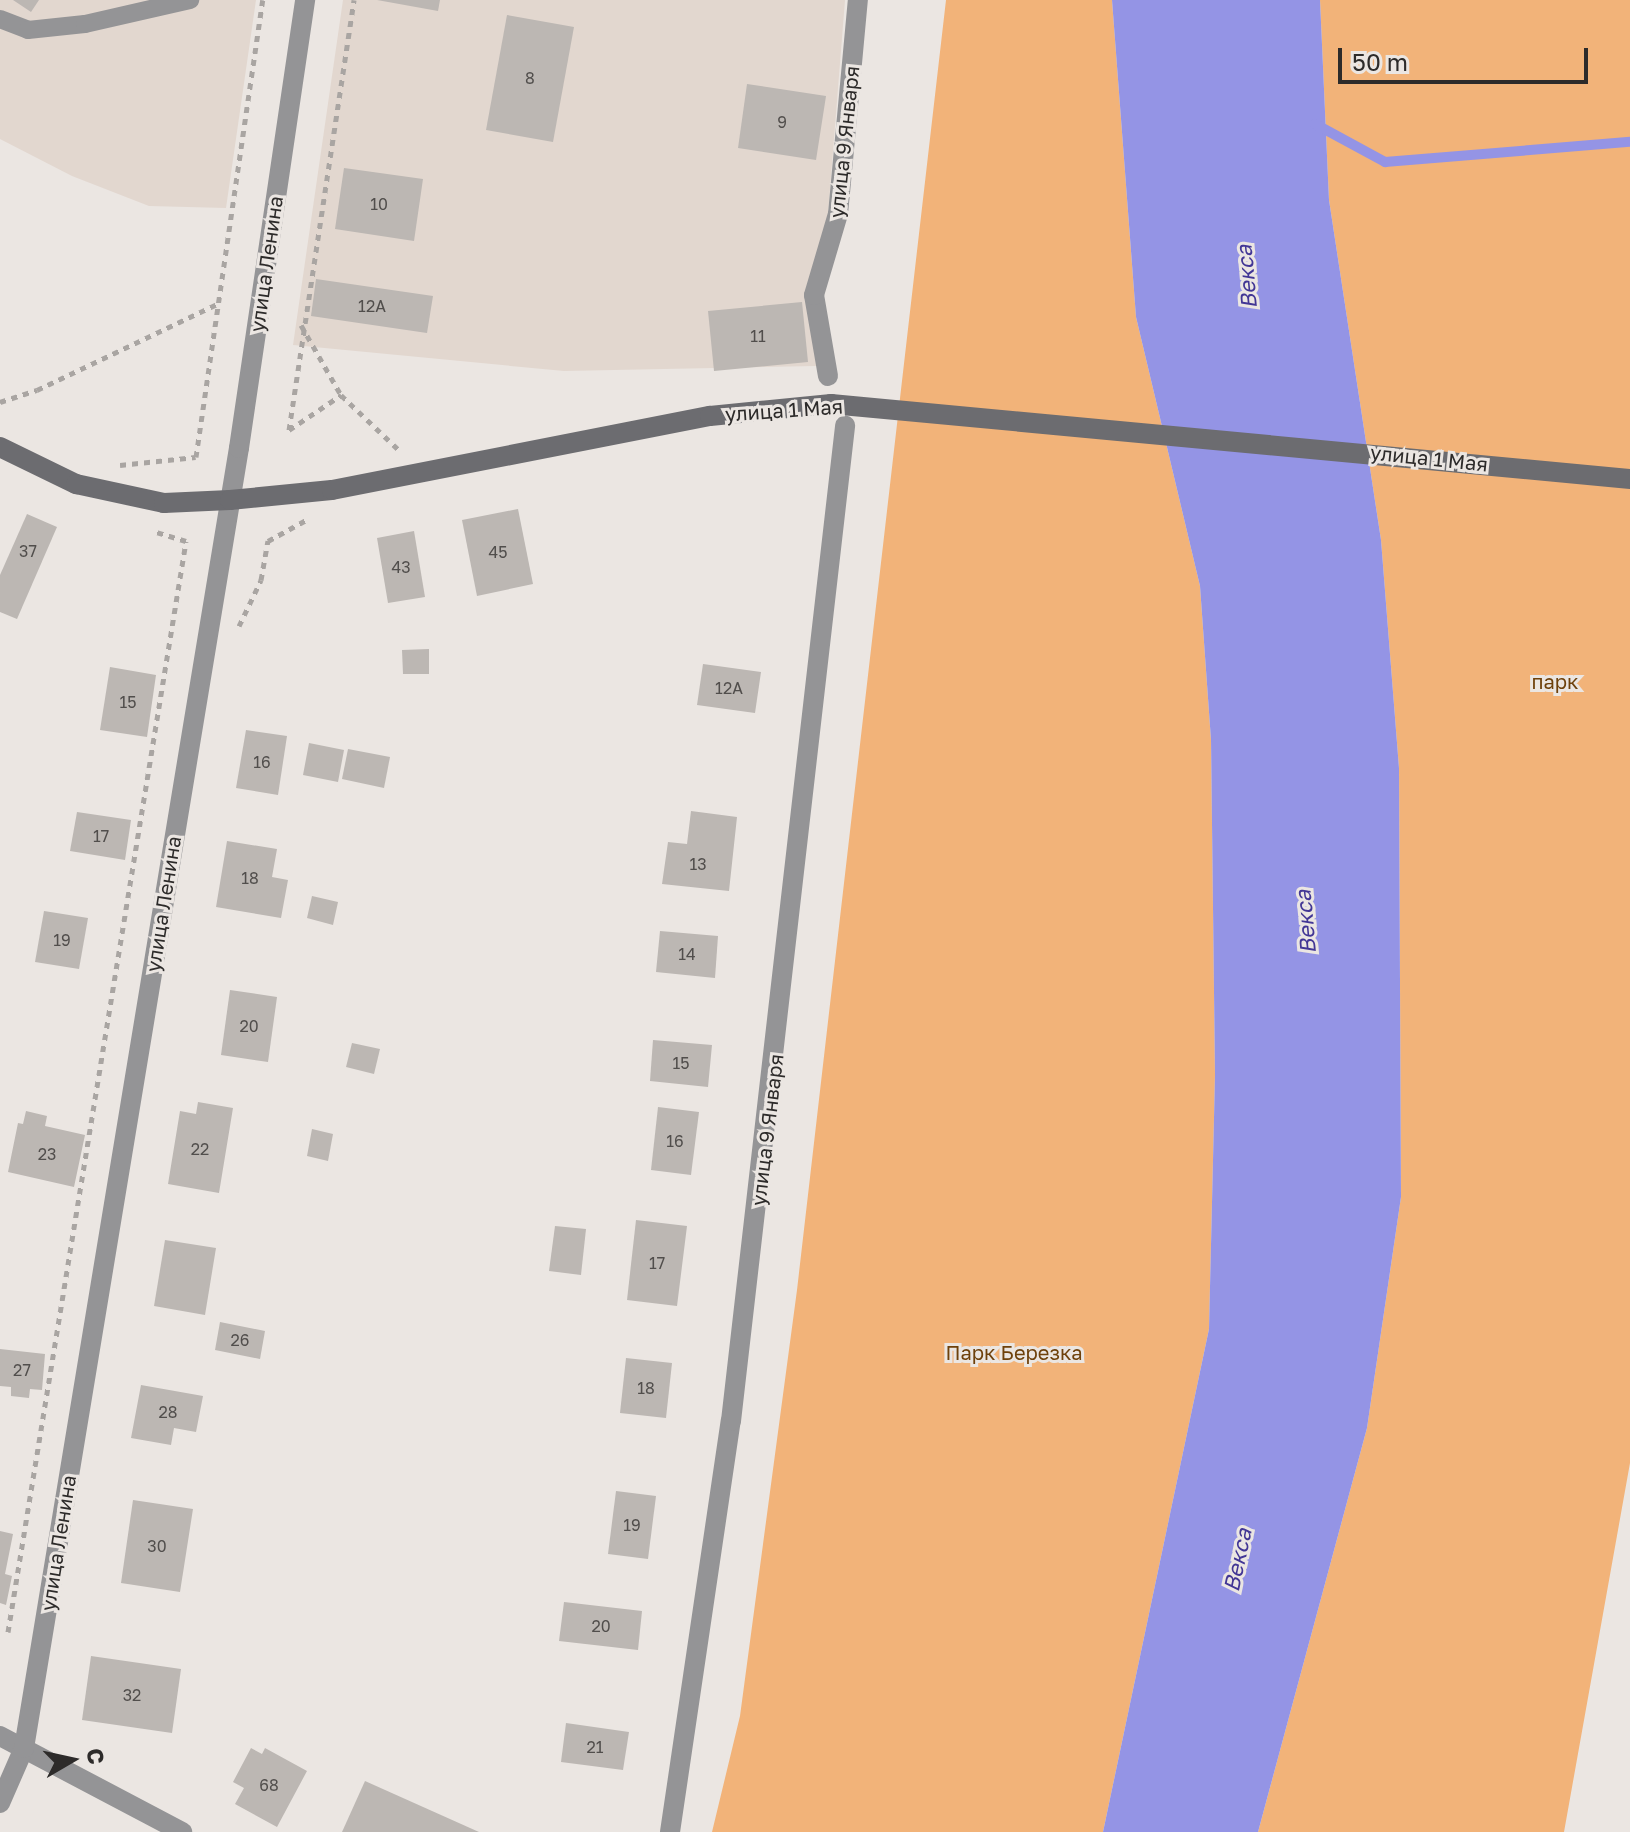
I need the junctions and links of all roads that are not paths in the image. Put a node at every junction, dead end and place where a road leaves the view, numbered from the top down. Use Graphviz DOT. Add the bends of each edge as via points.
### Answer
graph roads {
  1 [pos="190,0"];
  2 [pos="305,0"];
  3 [pos="858,0"];
  4 [pos="148,4"];
  5 [pos="0,19"];
  6 [pos="828,376"];
  7 [pos="845,426"];
  8 [pos="0,447"];
  9 [pos="1630,479"];
  10 [pos="230,500"];
  11 [pos="0,1736"];
  12 [pos="24,1748"];
  13 [pos="0,1803"];
  14 [pos="182,1832"];
  15 [pos="670,1832"];
  1 -- 4 [label="lane"];
  2 -- 10 [label="street, улица Ленина"];
  3 -- 6 [label="street, улица 9 Января" via="838,214 814,295"];
  4 -- 5 [label="lane" via="85,24 28,30"];
  7 -- 15 [label="street, улица 9 Января" via="735,1390"];
  8 -- 10 [label="main road, улица 1 Мая" via="76,484 164,503"];
  9 -- 10 [label="main road, улица 1 Мая" via="831,404 740,413 332,490"];
  10 -- 12 [label="street, улица Ленина"];
  11 -- 12 [label="street"];
  12 -- 13 [label="street, улица Ленина"];
  12 -- 14 [label="street"];
}
